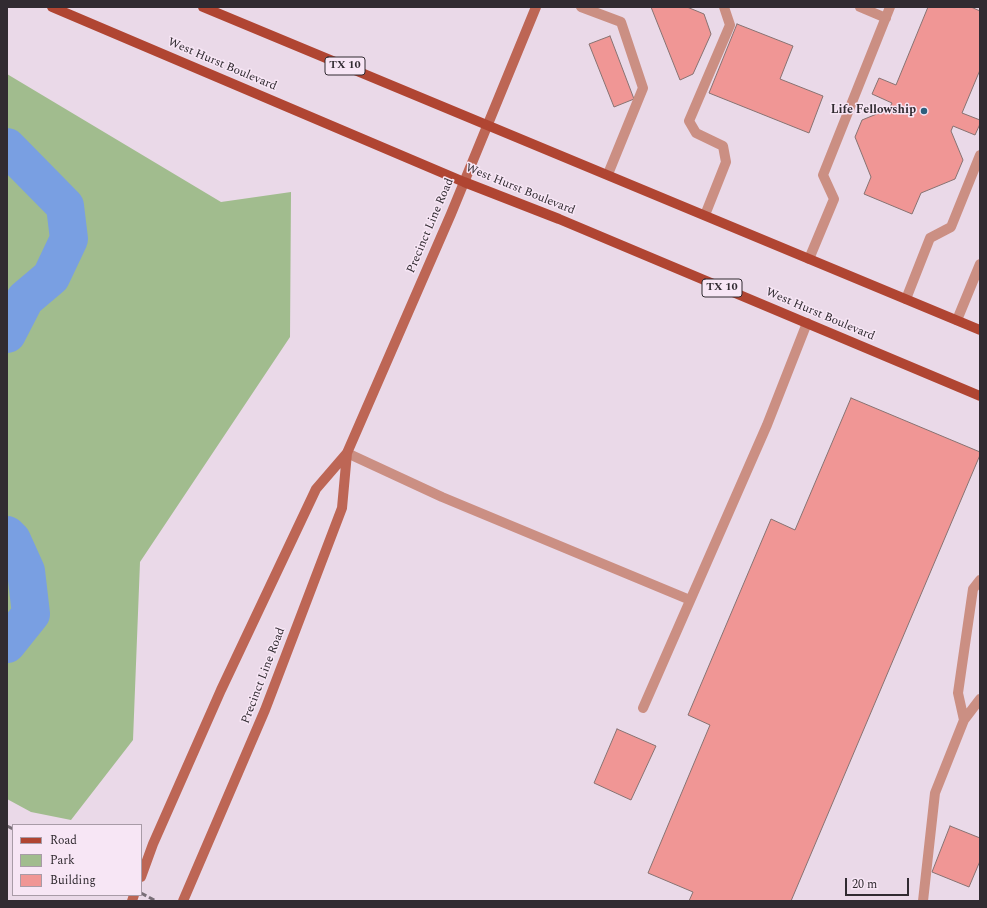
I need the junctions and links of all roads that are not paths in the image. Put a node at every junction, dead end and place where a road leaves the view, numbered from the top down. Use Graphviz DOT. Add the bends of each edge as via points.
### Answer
graph roads {
  1 [pos="52,7"];
  2 [pos="203,7"];
  3 [pos="536,7"];
  4 [pos="580,7"];
  5 [pos="724,7"];
  6 [pos="860,7"];
  7 [pos="890,7"];
  8 [pos="886,18"];
  9 [pos="487,124"];
  10 [pos="980,156"];
  11 [pos="608,174"];
  12 [pos="464,182"];
  13 [pos="705,215"];
  14 [pos="809,259"];
  15 [pos="980,264"];
  16 [pos="906,299"];
  17 [pos="957,320"];
  18 [pos="807,323"];
  19 [pos="980,330"];
  20 [pos="980,396"];
  21 [pos="347,453"];
  22 [pos="980,580"];
  23 [pos="690,600"];
  24 [pos="980,699"];
  25 [pos="643,708"];
  26 [pos="964,720"];
  27 [pos="142,874"];
  28 [pos="183,901"];
  29 [pos="923,901"];
  1 -- 12 [label="main road, West Hurst Boulevard / TX 10"];
  2 -- 9 [label="main road, TX 10"];
  3 -- 9 [label="main road, Precinct Line Road"];
  4 -- 11 [label="lane" via="621,22 644,88"];
  5 -- 13 [label="lane" via="730,25 689,121 696,133 723,146 726,162"];
  6 -- 8 [label="lane"];
  7 -- 8 [label="lane"];
  8 -- 14 [label="lane" via="824,175 834,199"];
  9 -- 11 [label="main road, TX 10"];
  9 -- 12 [label="main road, Precinct Line Road"];
  10 -- 16 [label="lane" via="951,227 930,238"];
  11 -- 13 [label="main road, TX 10"];
  12 -- 18 [label="main road, West Hurst Boulevard / TX 10"];
  12 -- 21 [label="main road, Precinct Line Road"];
  13 -- 14 [label="main road, TX 10"];
  14 -- 16 [label="main road, TX 10"];
  15 -- 17 [label="lane"];
  16 -- 17 [label="main road, TX 10"];
  17 -- 19 [label="main road, TX 10"];
  18 -- 20 [label="main road, West Hurst Boulevard / TX 10"];
  18 -- 23 [label="lane" via="767,425"];
  21 -- 23 [label="lane" via="442,496"];
  21 -- 27 [label="main road, Precinct Line Road" via="316,489 221,690"];
  21 -- 28 [label="main road, Precinct Line Road" via="342,508 265,710"];
  22 -- 26 [label="lane" via="973,589 958,693"];
  23 -- 25 [label="lane"];
  24 -- 26 [label="lane"];
  26 -- 29 [label="lane" via="935,794"];
}
